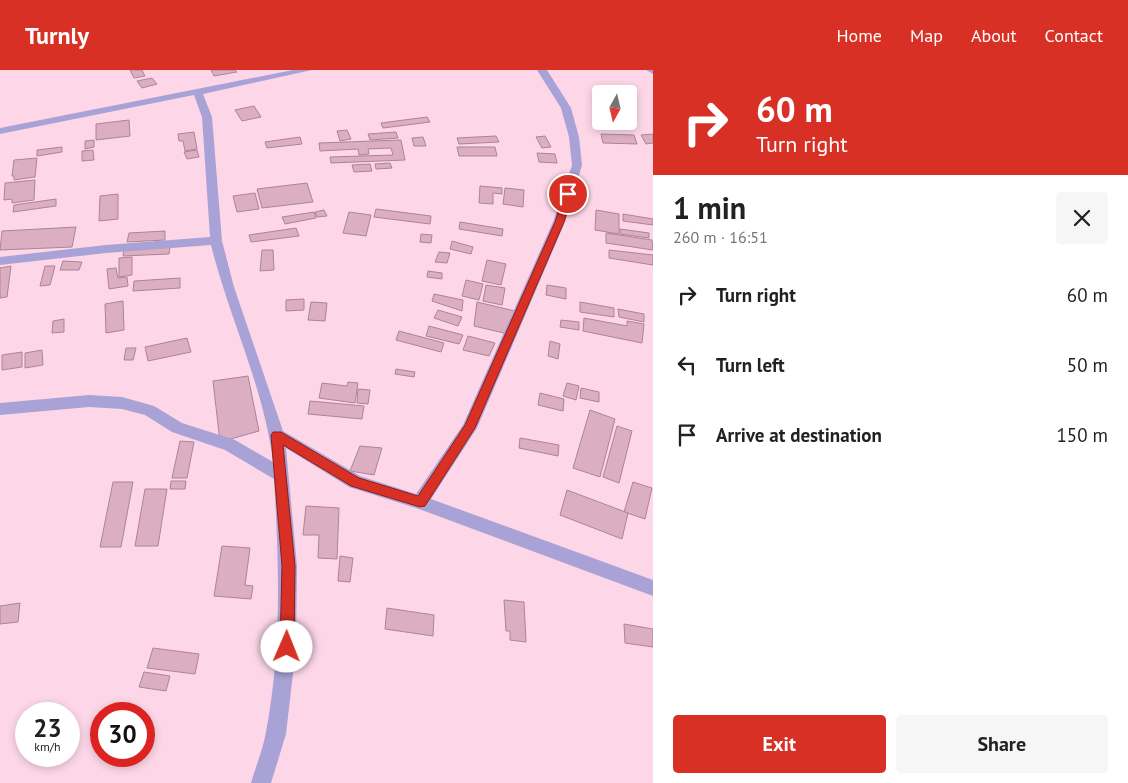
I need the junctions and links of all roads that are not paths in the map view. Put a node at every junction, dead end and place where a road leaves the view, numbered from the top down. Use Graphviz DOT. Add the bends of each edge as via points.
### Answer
graph roads {
  1 [pos="307,70"];
  2 [pos="542,70"];
  3 [pos="197,91"];
  4 [pos="0,131"];
  5 [pos="216,241"];
  6 [pos="0,261"];
  7 [pos="0,409"];
  8 [pos="277,435"];
  9 [pos="282,475"];
  10 [pos="420,502"];
  11 [pos="653,588"];
  12 [pos="262,783"];
  1 -- 3 [label="street"];
  2 -- 10 [label="street" via="566,108 577,165 559,222 469,428"];
  3 -- 4 [label="street"];
  3 -- 5 [label="street" via="207,117"];
  5 -- 6 [label="street"];
  5 -- 8 [label="street"];
  7 -- 9 [label="street" via="89,402 122,403 149,410 178,428 230,445"];
  8 -- 9 [label="street"];
  8 -- 10 [label="street" via="355,482"];
  9 -- 12 [label="street" via="288,566 287,647 276,734"];
  10 -- 11 [label="street"];
}
